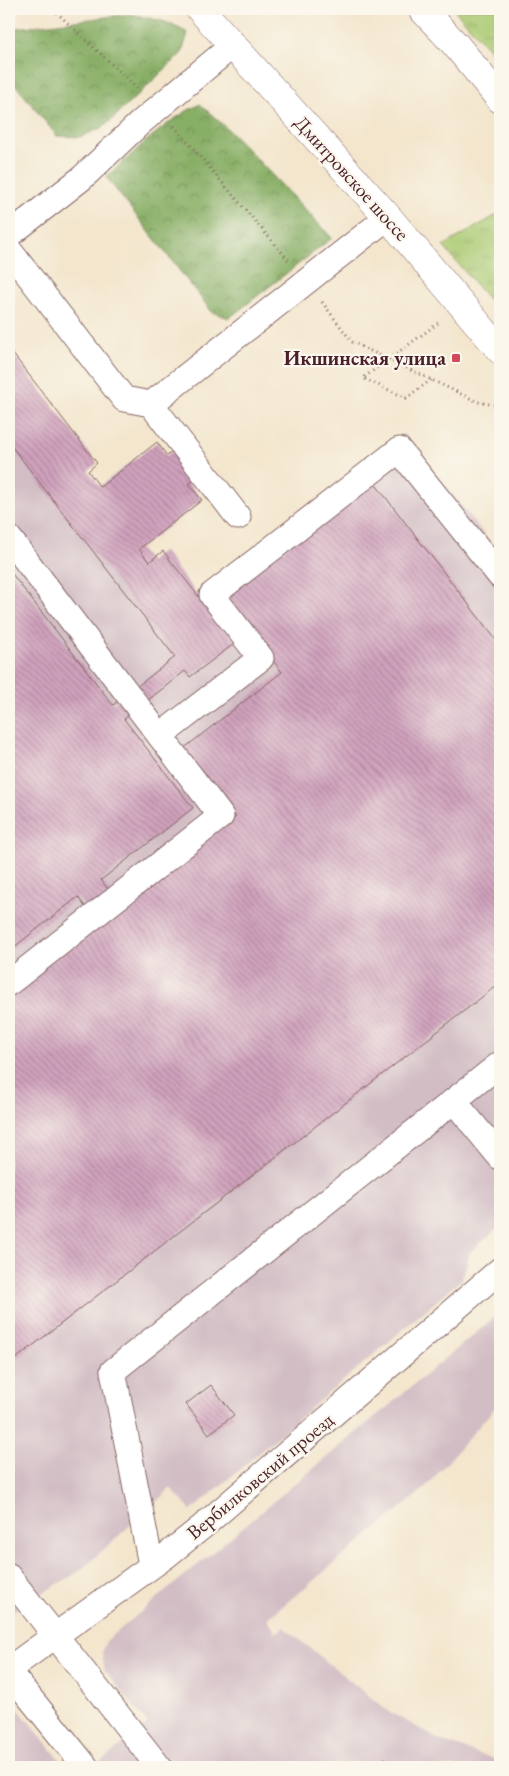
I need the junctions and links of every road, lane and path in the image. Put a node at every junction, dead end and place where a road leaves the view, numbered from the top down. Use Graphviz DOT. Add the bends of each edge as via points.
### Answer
graph roads {
  1 [pos="53,9"];
  2 [pos="200,9"];
  3 [pos="422,9"];
  4 [pos="232,45"];
  5 [pos="500,99"];
  6 [pos="158,108"];
  7 [pos="388,217"];
  8 [pos="9,235"];
  9 [pos="9,250"];
  10 [pos="443,319"];
  11 [pos="500,350"];
  12 [pos="431,380"];
  13 [pos="151,404"];
  14 [pos="238,517"];
  15 [pos="9,538"];
  16 [pos="500,576"];
  17 [pos="160,736"];
  18 [pos="9,983"];
  19 [pos="500,1064"];
  20 [pos="454,1101"];
  21 [pos="500,1157"];
  22 [pos="500,1270"];
  23 [pos="152,1565"];
  24 [pos="9,1577"];
  25 [pos="54,1636"];
  26 [pos="9,1671"];
  27 [pos="86,1767"];
  28 [pos="159,1767"];
  1 -- 6 [label="path"];
  2 -- 4 [label="main road, Дмитровское шоссе"];
  3 -- 5 [label="main road"];
  4 -- 6 [label="street"];
  4 -- 7 [label="main road, Дмитровское шоссе"];
  6 -- 8 [label="street" via="82,178"];
  7 -- 11 [label="main road, Дмитровское шоссе"];
  7 -- 13 [label="street"];
  9 -- 13 [label="street" via="124,399"];
  10 -- 12 [label="path" via="363,378 406,398"];
  13 -- 14 [label="street"];
  15 -- 17 [label="street"];
  16 -- 17 [label="street" via="399,450 212,595 261,658"];
  17 -- 18 [label="street" via="221,816"];
  19 -- 20 [label="street"];
  20 -- 21 [label="street"];
  20 -- 23 [label="street" via="113,1371"];
  22 -- 23 [label="street, Вербилковский проезд" via="202,1527"];
  23 -- 25 [label="street, Вербилковский проезд"];
  24 -- 25 [label="street"];
  25 -- 26 [label="street, Вербилковский проезд"];
  25 -- 28 [label="street"];
  26 -- 27 [label="street"];
}
